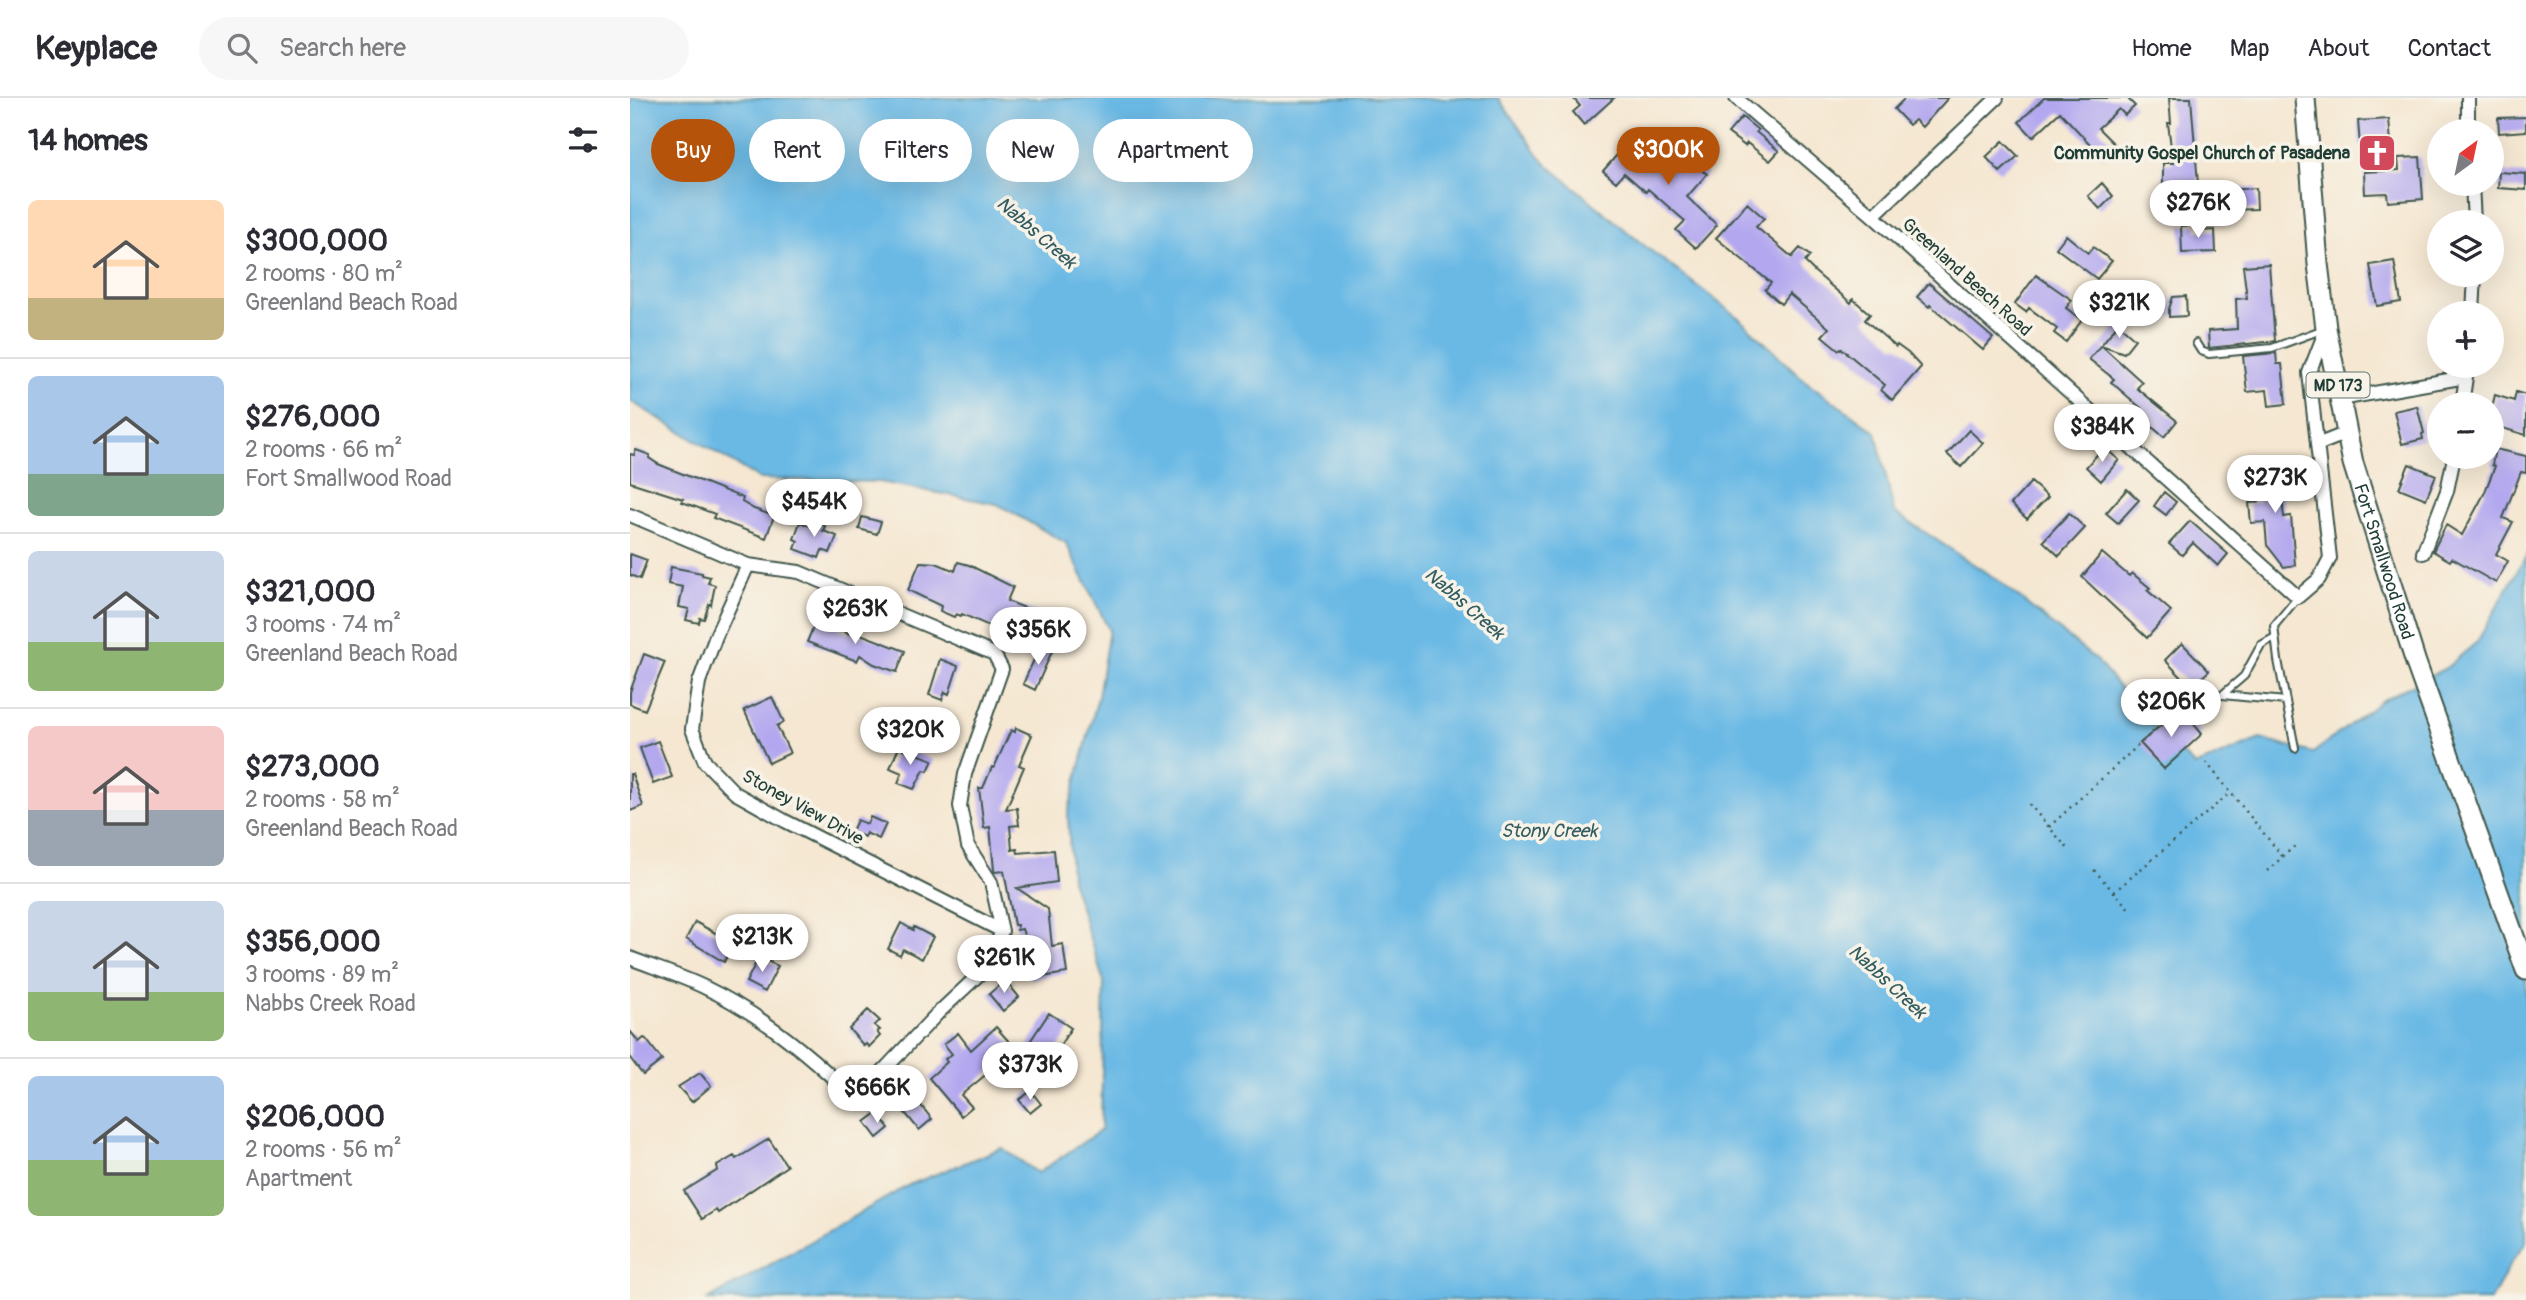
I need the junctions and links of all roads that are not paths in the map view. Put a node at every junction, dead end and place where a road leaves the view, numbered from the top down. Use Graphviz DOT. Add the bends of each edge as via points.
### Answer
graph roads {
  1 [pos="1736,98"];
  2 [pos="1997,98"];
  3 [pos="2305,98"];
  4 [pos="2468,98"];
  5 [pos="2468,119"];
  6 [pos="1873,215"];
  7 [pos="2326,328"];
  8 [pos="2196,343"];
  9 [pos="2434,378"];
  10 [pos="2340,399"];
  11 [pos="2347,433"];
  12 [pos="2317,445"];
  13 [pos="2452,469"];
  14 [pos="630,515"];
  15 [pos="2423,554"];
  16 [pos="748,565"];
  17 [pos="2298,597"];
  18 [pos="2275,638"];
  19 [pos="2286,701"];
  20 [pos="2295,748"];
  21 [pos="1002,931"];
  22 [pos="630,958"];
  23 [pos="2526,970"];
  1 -- 6 [label="street, Greenland Beach Road"];
  2 -- 6 [label="street"];
  3 -- 7 [label="main road, Fort Smallwood Road / MD 173"];
  4 -- 5 [label="street"];
  6 -- 17 [label="street, Greenland Beach Road"];
  7 -- 8 [label="lane" via="2272,348 2209,354"];
  7 -- 10 [label="main road, Fort Smallwood Road / MD 173"];
  7 -- 12 [label="street" via="2309,373"];
  9 -- 10 [label="street"];
  10 -- 11 [label="main road, Fort Smallwood Road / MD 173"];
  11 -- 12 [label="street"];
  11 -- 23 [label="main road, Fort Smallwood Road / MD 173" via="2416,663"];
  12 -- 17 [label="street" via="2330,558 2319,579"];
  13 -- 15 [label="street"];
  14 -- 16 [label="street"];
  16 -- 21 [label="street, Stoney View Drive" via="699,682 692,729 705,762 735,793"];
  16 -- 21 [label="street" via="799,572 994,654 1002,669 965,774 960,806 968,846 991,882"];
  17 -- 18 [label="lane" via="2274,626"];
  18 -- 19 [label="lane"];
  18 -- 19 [label="lane" via="2261,645 2244,676 2222,695"];
  19 -- 20 [label="lane"];
  21 -- 22 [label="street" via="986,968 863,1092 850,1094 760,1018 704,987"];
}
